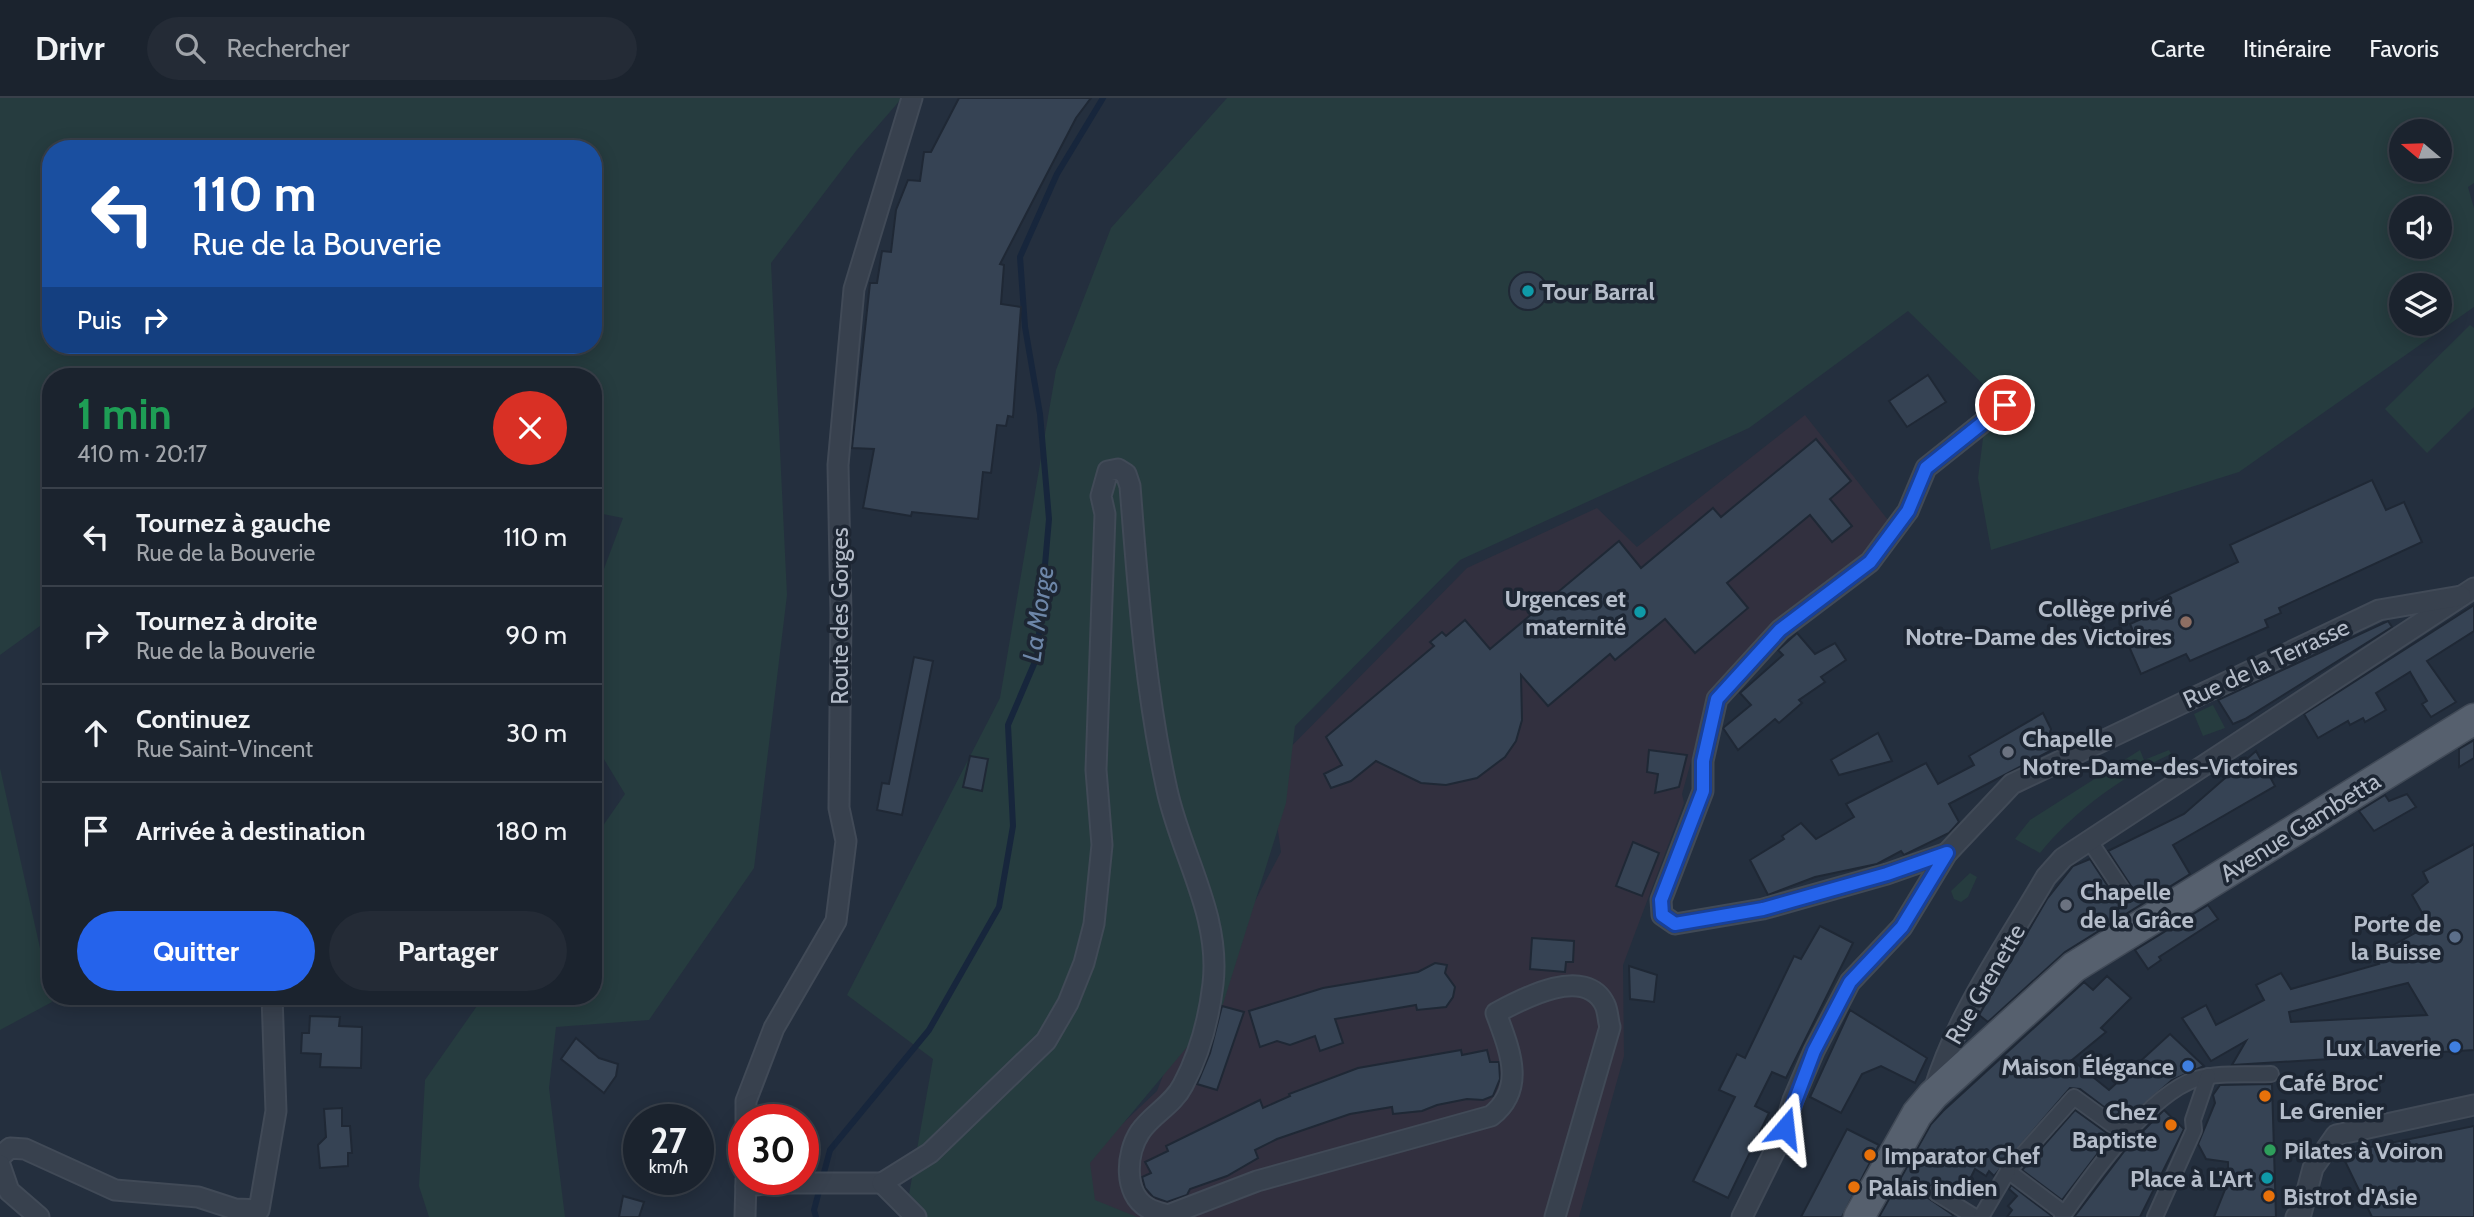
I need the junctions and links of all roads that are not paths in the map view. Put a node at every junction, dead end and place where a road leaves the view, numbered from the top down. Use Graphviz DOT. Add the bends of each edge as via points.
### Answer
graph roads {
  1 [pos="912,98"];
  2 [pos="2005,405"];
  3 [pos="2468,592"];
  4 [pos="2474,719"];
  5 [pos="2090,840"];
  6 [pos="1947,853"];
  7 [pos="2125,894"];
  8 [pos="272,1005"];
  9 [pos="2271,1074"];
  10 [pos="2208,1076"];
  11 [pos="1933,1095"];
  12 [pos="746,1104"];
  13 [pos="2474,1105"];
  14 [pos="2125,1134"];
  15 [pos="0,1157"];
  16 [pos="0,1165"];
  17 [pos="2008,1171"];
  18 [pos="873,1182"];
  19 [pos="819,1183"];
  20 [pos="1936,1193"];
  21 [pos="746,1195"];
  22 [pos="2063,1215"];
  23 [pos="2301,1216"];
  24 [pos="39,1217"];
  25 [pos="745,1217"];
  26 [pos="916,1217"];
  27 [pos="1555,1217"];
  28 [pos="1742,1217"];
  29 [pos="1859,1217"];
  30 [pos="1975,1217"];
  31 [pos="1981,1217"];
  32 [pos="2155,1217"];
  1 -- 12 [label="street, Route des Gorges" via="854,289 838,465 839,808 846,841 836,921 774,1028"];
  2 -- 6 [label="street" via="1926,468 1908,511 1870,562 1780,630 1717,699 1703,761 1703,791 1661,900 1662,915 1675,924 1763,909"];
  3 -- 5 [label="street, Rue Grenette"];
  3 -- 6 [label="street, Rue de la Terrasse" via="2379,610 2012,784"];
  4 -- 11 [label="main road, Avenue Gambetta" via="2074,968"];
  5 -- 7 [label="street"];
  5 -- 11 [label="street, Rue Grenette" via="2063,858 2046,877 1946,1051"];
  6 -- 28 [label="street, Rue de la Terrasse" via="1902,927 1850,982 1814,1051 1782,1136"];
  8 -- 15 [label="street" via="276,1111 259,1210 234,1209 198,1197 115,1190 25,1149 10,1149"];
  9 -- 10 [label="street"];
  10 -- 14 [label="street" via="2155,1104"];
  10 -- 32 [label="street" via="2194,1130"];
  11 -- 29 [label="main road, Avenue Gambetta" via="1886,1165"];
  13 -- 23 [label="street" via="2336,1135 2313,1168"];
  14 -- 17 [label="street" via="2074,1097"];
  14 -- 22 [label="street"];
  16 -- 24 [label="street" via="9,1191"];
  17 -- 22 [label="street"];
  17 -- 31 [label="street"];
  18 -- 19 [label="street"];
  18 -- 26 [label="street"];
  18 -- 27 [label="street" via="930,1153 1046,1041 1084,963 1094,924 1102,845 1096,769 1105,513 1101,496 1108,471 1118,469 1126,474 1130,486 1153,726 1168,794 1205,905 1213,982 1206,1025 1183,1085 1141,1132 1130,1155 1134,1193 1146,1208 1168,1215 1257,1181 1491,1116 1509,1094 1513,1079 1513,1058 1496,1013 1529,995 1565,985 1593,992 1605,1005 1610,1027"];
  20 -- 30 [label="street"];
  21 -- 25 [label="street"];
}
